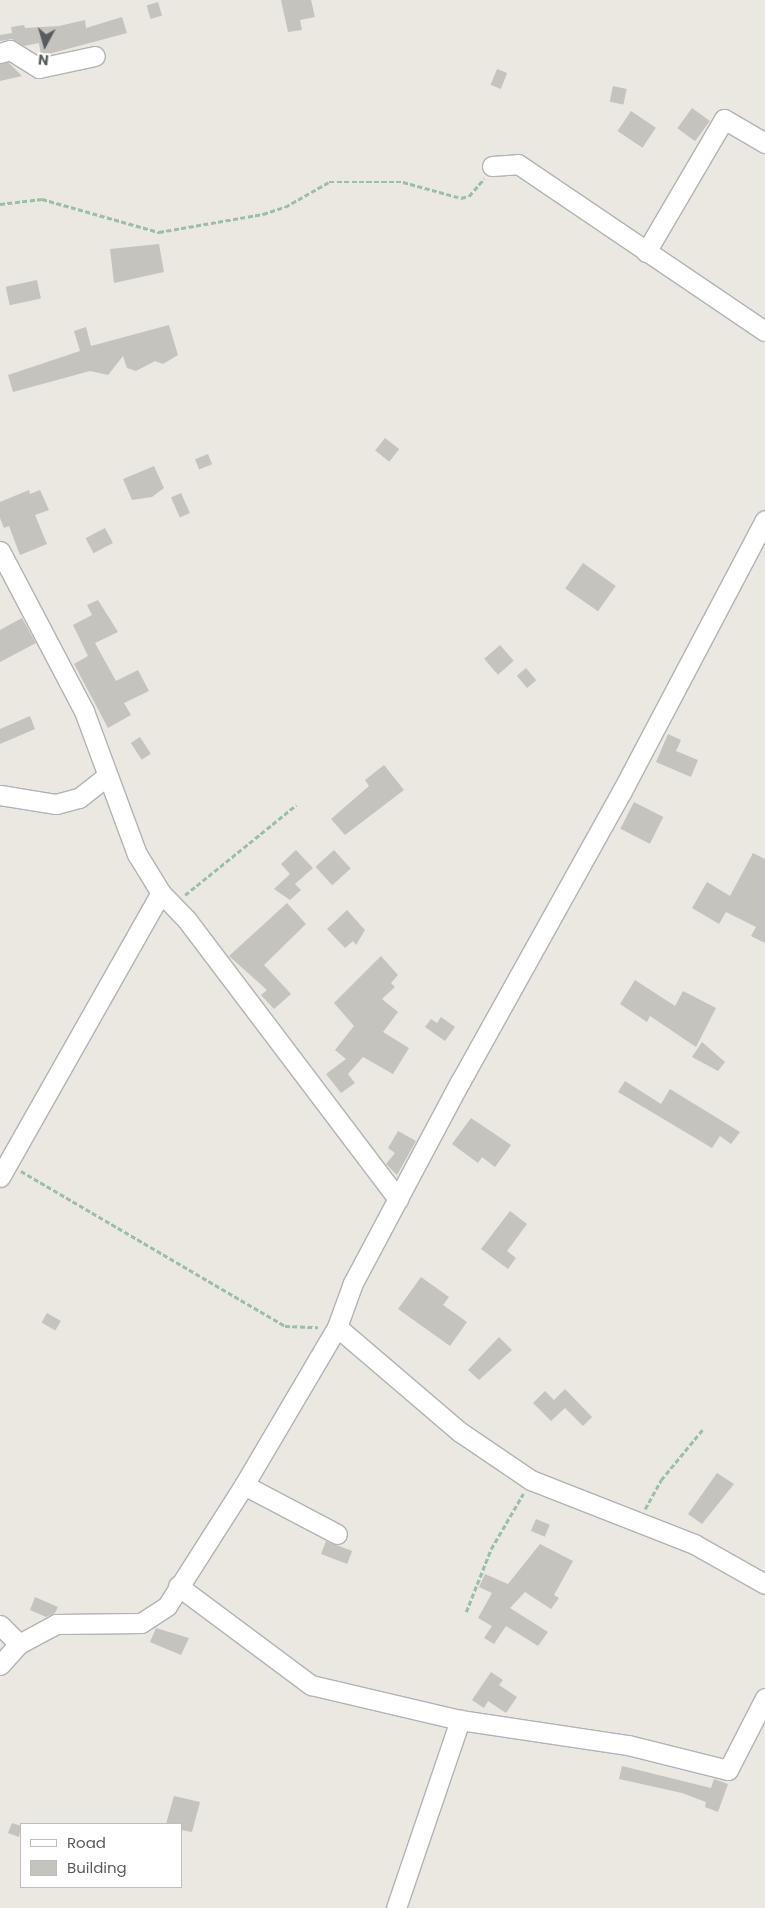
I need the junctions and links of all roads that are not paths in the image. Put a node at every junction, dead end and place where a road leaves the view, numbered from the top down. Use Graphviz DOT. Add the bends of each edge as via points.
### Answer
graph roads {
  1 [pos="0,53"];
  2 [pos="95,56"];
  3 [pos="765,143"];
  4 [pos="492,166"];
  5 [pos="646,252"];
  6 [pos="765,331"];
  7 [pos="765,520"];
  8 [pos="0,551"];
  9 [pos="107,776"];
  10 [pos="0,795"];
  11 [pos="161,893"];
  12 [pos="3,1169"];
  13 [pos="398,1199"];
  14 [pos="337,1327"];
  15 [pos="244,1484"];
  16 [pos="337,1534"];
  17 [pos="765,1584"];
  18 [pos="178,1586"];
  19 [pos="0,1625"];
  20 [pos="19,1644"];
  21 [pos="0,1665"];
  22 [pos="765,1698"];
  23 [pos="460,1720"];
  24 [pos="396,1908"];
  1 -- 2 [label="street" via="10,50 39,68"];
  3 -- 5 [label="street" via="724,119"];
  4 -- 5 [label="street" via="518,164 600,217"];
  5 -- 6 [label="street"];
  7 -- 13 [label="street" via="622,791"];
  8 -- 9 [label="street" via="84,711"];
  9 -- 10 [label="street" via="79,798 56,804"];
  9 -- 11 [label="street" via="137,854"];
  11 -- 12 [label="street"];
  11 -- 13 [label="street" via="186,920"];
  13 -- 14 [label="street" via="353,1283"];
  14 -- 15 [label="street"];
  14 -- 17 [label="street" via="460,1432 531,1480 694,1544"];
  15 -- 16 [label="street"];
  15 -- 18 [label="street"];
  18 -- 20 [label="street" via="167,1606 141,1623 56,1624"];
  18 -- 23 [label="street" via="311,1684"];
  19 -- 20 [label="street"];
  20 -- 21 [label="street"];
  22 -- 23 [label="street" via="728,1770 628,1745"];
  23 -- 24 [label="street"];
}
